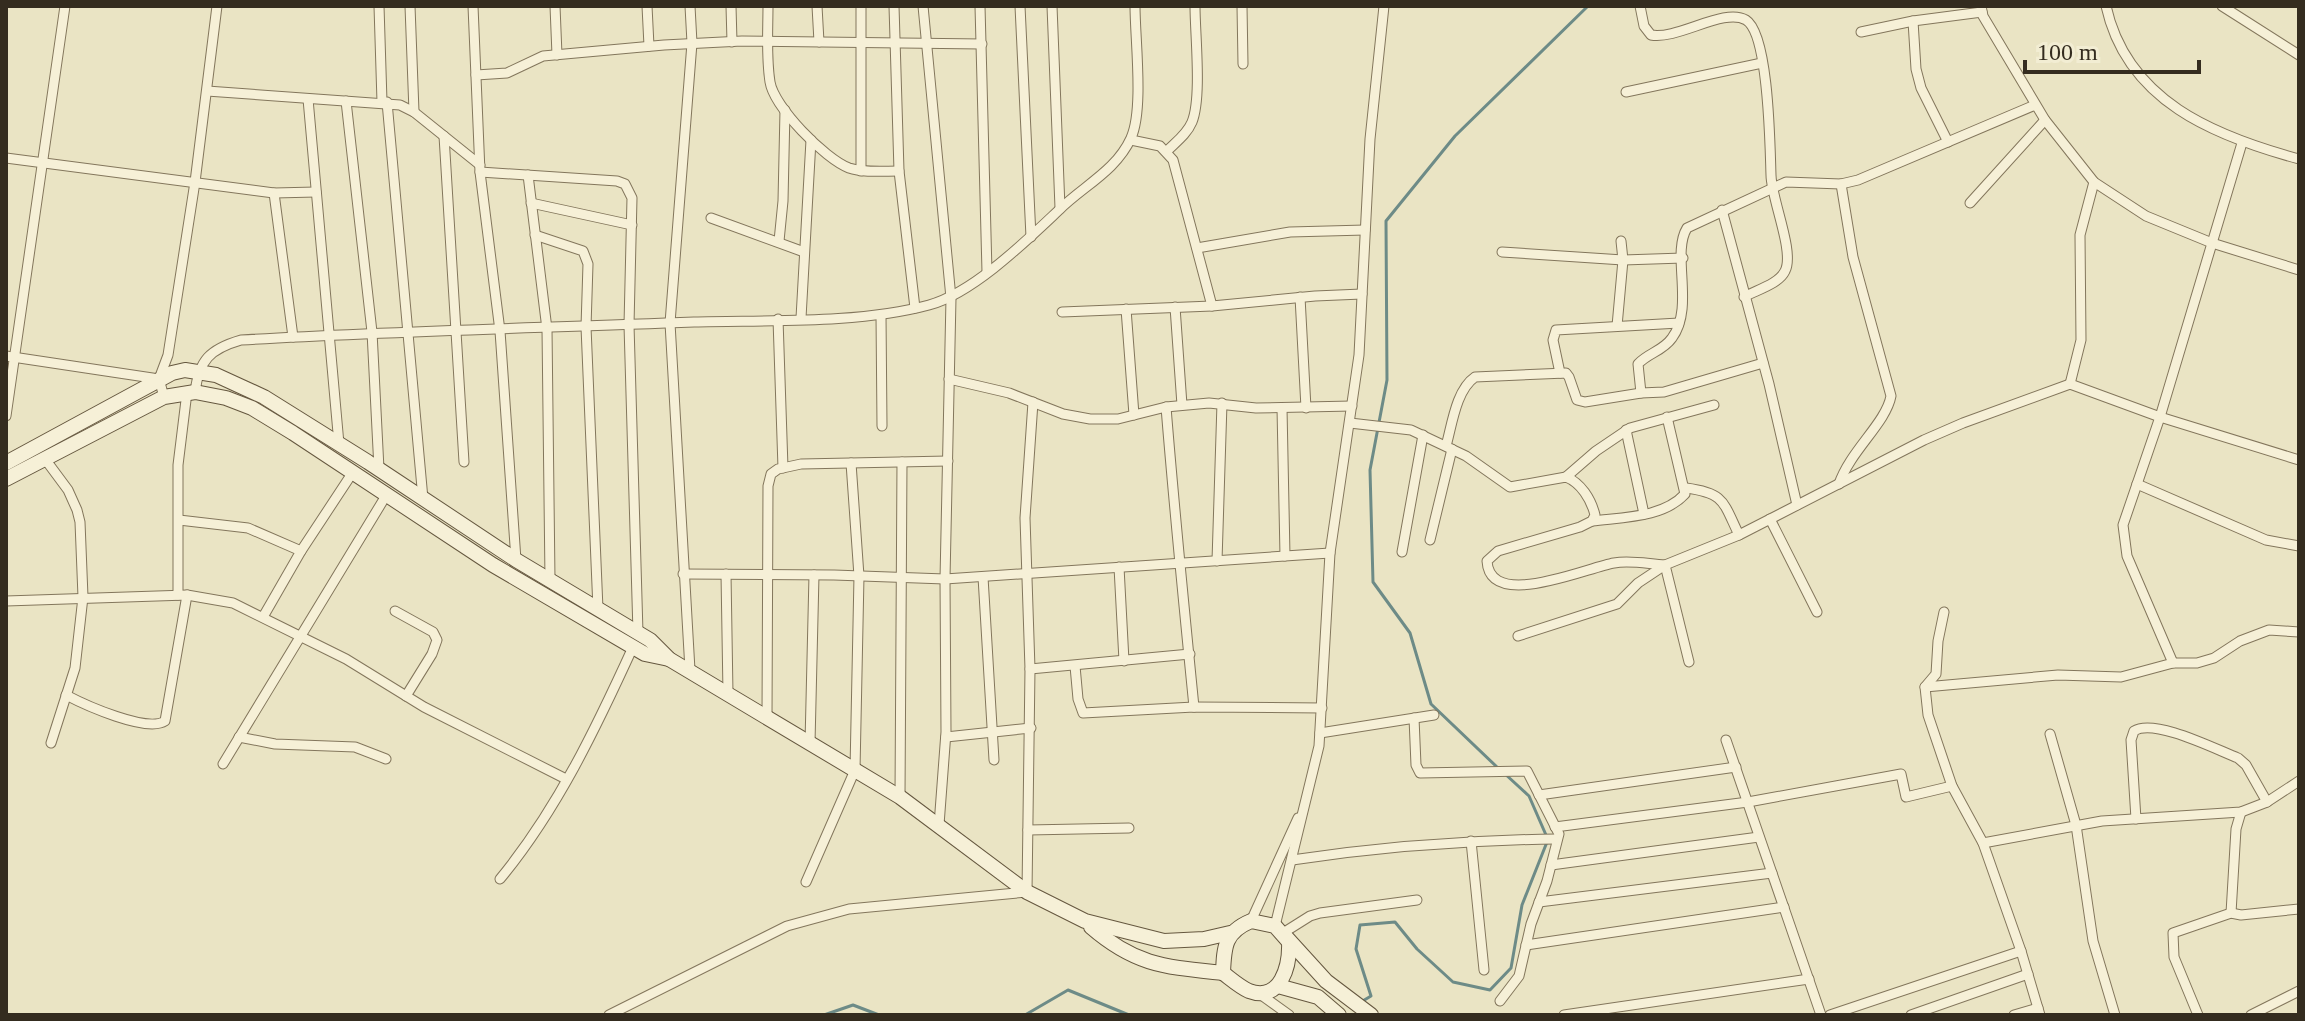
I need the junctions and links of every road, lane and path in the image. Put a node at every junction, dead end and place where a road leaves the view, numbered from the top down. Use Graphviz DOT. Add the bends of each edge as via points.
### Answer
graph roads {
  1 [pos="65,6"];
  2 [pos="217,6"];
  3 [pos="379,6"];
  4 [pos="410,6"];
  5 [pos="473,6"];
  6 [pos="555,6"];
  7 [pos="647,6"];
  8 [pos="690,6"];
  9 [pos="731,6"];
  10 [pos="768,6"];
  11 [pos="817,6"];
  12 [pos="861,6"];
  13 [pos="894,6"];
  14 [pos="923,6"];
  15 [pos="980,6"];
  16 [pos="1020,6"];
  17 [pos="1052,6"];
  18 [pos="1135,6"];
  19 [pos="1195,6"];
  20 [pos="1242,6"];
  21 [pos="1384,6"];
  22 [pos="1640,6"];
  23 [pos="2106,6"];
  24 [pos="2222,6"];
  25 [pos="1981,9"];
  26 [pos="1913,21"];
  27 [pos="1861,32"];
  28 [pos="732,42"];
  29 [pos="769,42"];
  30 [pos="819,42"];
  31 [pos="692,43"];
  32 [pos="862,43"];
  33 [pos="896,43"];
  34 [pos="925,43"];
  35 [pos="982,44"];
  36 [pos="649,46"];
  37 [pos="2297,51"];
  38 [pos="557,55"];
  39 [pos="1762,63"];
  40 [pos="1243,64"];
  41 [pos="476,75"];
  42 [pos="207,91"];
  43 [pos="1626,92"];
  44 [pos="308,99"];
  45 [pos="346,101"];
  46 [pos="384,102"];
  47 [pos="2035,105"];
  48 [pos="785,110"];
  49 [pos="414,112"];
  50 [pos="2045,120"];
  51 [pos="444,136"];
  52 [pos="811,140"];
  53 [pos="1131,140"];
  54 [pos="1948,142"];
  55 [pos="2242,143"];
  56 [pos="1167,151"];
  57 [pos="6,158"];
  58 [pos="2299,159"];
  59 [pos="44,164"];
  60 [pos="480,169"];
  61 [pos="861,171"];
  62 [pos="899,171"];
  63 [pos="528,175"];
  64 [pos="195,182"];
  65 [pos="2094,182"];
  66 [pos="1841,184"];
  67 [pos="1771,188"];
  68 [pos="316,192"];
  69 [pos="274,193"];
  70 [pos="531,203"];
  71 [pos="1970,203"];
  72 [pos="1060,208"];
  73 [pos="1722,210"];
  74 [pos="711,218"];
  75 [pos="632,225"];
  76 [pos="1365,230"];
  77 [pos="535,235"];
  78 [pos="1031,237"];
  79 [pos="779,241"];
  80 [pos="1621,241"];
  81 [pos="2212,243"];
  82 [pos="1197,248"];
  83 [pos="804,252"];
  84 [pos="1502,252"];
  85 [pos="1683,258"];
  86 [pos="1623,260"];
  87 [pos="2299,270"];
  88 [pos="987,272"];
  89 [pos="1362,294"];
  90 [pos="1300,297"];
  91 [pos="1744,297"];
  92 [pos="951,298"];
  93 [pos="1212,306"];
  94 [pos="1175,307"];
  95 [pos="915,308"];
  96 [pos="1126,309"];
  97 [pos="1062,312"];
  98 [pos="881,315"];
  99 [pos="801,318"];
  100 [pos="778,319"];
  101 [pos="670,323"];
  102 [pos="1679,323"];
  103 [pos="629,325"];
  104 [pos="1617,326"];
  105 [pos="586,327"];
  106 [pos="547,329"];
  107 [pos="455,331"];
  108 [pos="500,331"];
  109 [pos="372,332"];
  110 [pos="407,332"];
  111 [pos="330,335"];
  112 [pos="293,337"];
  113 [pos="10,356"];
  114 [pos="1763,363"];
  115 [pos="198,371"];
  116 [pos="1560,373"];
  117 [pos="159,379"];
  118 [pos="949,379"];
  119 [pos="2070,384"];
  120 [pos="191,392"];
  121 [pos="1641,393"];
  122 [pos="164,397"];
  123 [pos="1033,402"];
  124 [pos="1222,403"];
  125 [pos="1182,405"];
  126 [pos="1714,405"];
  127 [pos="1352,406"];
  128 [pos="1166,407"];
  129 [pos="1282,408"];
  130 [pos="1306,408"];
  131 [pos="1134,415"];
  132 [pos="6,416"];
  133 [pos="1667,417"];
  134 [pos="2160,417"];
  135 [pos="1350,423"];
  136 [pos="882,426"];
  137 [pos="1626,430"];
  138 [pos="1423,435"];
  139 [pos="339,444"];
  140 [pos="1449,448"];
  141 [pos="45,459"];
  142 [pos="2299,460"];
  143 [pos="948,461"];
  144 [pos="464,462"];
  145 [pos="902,462"];
  146 [pos="6,463"];
  147 [pos="851,463"];
  148 [pos="783,468"];
  149 [pos="379,469"];
  150 [pos="353,472"];
  151 [pos="1566,477"];
  152 [pos="6,479"];
  153 [pos="1839,484"];
  154 [pos="2137,484"];
  155 [pos="1686,488"];
  156 [pos="387,494"];
  157 [pos="423,499"];
  158 [pos="1797,505"];
  159 [pos="1644,514"];
  160 [pos="1770,519"];
  161 [pos="179,520"];
  162 [pos="1592,521"];
  163 [pos="1739,535"];
  164 [pos="1430,540"];
  165 [pos="2299,546"];
  166 [pos="301,551"];
  167 [pos="1402,552"];
  168 [pos="1330,553"];
  169 [pos="1285,556"];
  170 [pos="516,560"];
  171 [pos="1217,561"];
  172 [pos="1178,563"];
  173 [pos="1665,565"];
  174 [pos="1119,567"];
  175 [pos="683,574"];
  176 [pos="726,574"];
  177 [pos="1028,574"];
  178 [pos="768,575"];
  179 [pos="814,575"];
  180 [pos="859,576"];
  181 [pos="983,577"];
  182 [pos="900,578"];
  183 [pos="945,579"];
  184 [pos="550,580"];
  185 [pos="183,595"];
  186 [pos="83,597"];
  187 [pos="6,601"];
  188 [pos="598,609"];
  189 [pos="395,611"];
  190 [pos="1817,612"];
  191 [pos="1944,612"];
  192 [pos="263,617"];
  193 [pos="2299,632"];
  194 [pos="300,635"];
  195 [pos="1518,636"];
  196 [pos="636,640"];
  197 [pos="1190,654"];
  198 [pos="1124,661"];
  199 [pos="1689,662"];
  200 [pos="2173,663"];
  201 [pos="1075,666"];
  202 [pos="1030,669"];
  203 [pos="690,670"];
  204 [pos="1925,687"];
  205 [pos="728,694"];
  206 [pos="66,695"];
  207 [pos="406,696"];
  208 [pos="1194,707"];
  209 [pos="1322,708"];
  210 [pos="1434,715"];
  211 [pos="767,717"];
  212 [pos="1414,718"];
  213 [pos="1031,728"];
  214 [pos="993,733"];
  215 [pos="1320,733"];
  216 [pos="2050,734"];
  217 [pos="239,737"];
  218 [pos="946,737"];
  219 [pos="1726,740"];
  220 [pos="51,743"];
  221 [pos="810,743"];
  222 [pos="386,759"];
  223 [pos="994,760"];
  224 [pos="223,764"];
  225 [pos="1736,767"];
  226 [pos="855,770"];
  227 [pos="566,779"];
  228 [pos="2299,781"];
  229 [pos="1952,786"];
  230 [pos="1308,794"];
  231 [pos="1539,795"];
  232 [pos="900,797"];
  233 [pos="1748,802"];
  234 [pos="2267,802"];
  235 [pos="2241,812"];
  236 [pos="2136,819"];
  237 [pos="939,825"];
  238 [pos="2076,825"];
  239 [pos="1555,827"];
  240 [pos="1129,828"];
  241 [pos="1028,830"];
  242 [pos="1759,837"];
  243 [pos="1557,839"];
  244 [pos="1471,841"];
  245 [pos="1983,843"];
  246 [pos="1292,860"];
  247 [pos="1551,865"];
  248 [pos="1772,873"];
  249 [pos="500,879"];
  250 [pos="806,882"];
  251 [pos="1027,892"];
  252 [pos="1417,900"];
  253 [pos="1539,902"];
  254 [pos="1784,907"];
  255 [pos="2299,909"];
  256 [pos="2231,913"];
  257 [pos="1085,921"];
  258 [pos="1251,921"];
  259 [pos="1279,930"];
  260 [pos="1230,933"];
  261 [pos="1526,945"];
  262 [pos="2021,951"];
  263 [pos="1484,970"];
  264 [pos="1223,973"];
  265 [pos="2028,974"];
  266 [pos="1809,979"];
  267 [pos="1278,986"];
  268 [pos="2299,991"];
  269 [pos="1260,994"];
  270 [pos="1500,1001"];
  271 [pos="2039,1011"];
  272 [pos="611,1014"];
  273 [pos="1289,1015"];
  274 [pos="1339,1015"];
  275 [pos="1371,1015"];
  276 [pos="1564,1015"];
  277 [pos="1821,1015"];
  278 [pos="1830,1015"];
  279 [pos="1911,1015"];
  280 [pos="2014,1015"];
  281 [pos="2115,1015"];
  282 [pos="2198,1015"];
  283 [pos="2251,1015"];
  1 -- 59 [label="street"];
  2 -- 42 [label="street"];
  3 -- 46 [label="street"];
  4 -- 49 [label="street"];
  5 -- 41 [label="street"];
  6 -- 38 [label="street"];
  7 -- 36 [label="street"];
  8 -- 31 [label="street"];
  9 -- 28 [label="street"];
  10 -- 29 [label="street"];
  11 -- 30 [label="street"];
  12 -- 32 [label="street"];
  13 -- 33 [label="street"];
  14 -- 34 [label="street"];
  15 -- 35 [label="street"];
  16 -- 78 [label="street"];
  17 -- 72 [label="street"];
  18 -- 53 [label="street" via="1137,110"];
  19 -- 56 [label="street" via="1194,115 1188,130"];
  20 -- 40 [label="street"];
  21 -- 76 [label="street"];
  22 -- 39 [label="street" via="1647,31 1658,36 1743,18 1755,30"];
  23 -- 55 [label="street" via="2129,64 2157,94"];
  24 -- 37 [label="street"];
  25 -- 26 [label="street"];
  25 -- 47 [label="street"];
  26 -- 27 [label="street"];
  26 -- 54 [label="street" via="1921,88"];
  28 -- 29 [label="street"];
  28 -- 31 [label="street"];
  29 -- 30 [label="street"];
  29 -- 48 [label="street" via="770,80"];
  30 -- 32 [label="street"];
  31 -- 36 [label="street"];
  31 -- 101 [label="street"];
  32 -- 33 [label="street"];
  32 -- 61 [label="street"];
  33 -- 34 [label="street"];
  33 -- 62 [label="street"];
  34 -- 35 [label="street"];
  34 -- 92 [label="street"];
  35 -- 88 [label="street"];
  36 -- 38 [label="street"];
  38 -- 41 [label="street" via="535,58 507,73"];
  39 -- 43 [label="street"];
  39 -- 67 [label="street"];
  41 -- 60 [label="street"];
  42 -- 44 [label="street"];
  42 -- 64 [label="street"];
  44 -- 45 [label="street"];
  44 -- 68 [label="street"];
  45 -- 46 [label="street"];
  45 -- 109 [label="street"];
  46 -- 49 [label="street"];
  46 -- 110 [label="street"];
  47 -- 50 [label="street"];
  47 -- 54 [label="street"];
  48 -- 52 [label="street"];
  48 -- 79 [label="street"];
  49 -- 51 [label="street"];
  50 -- 65 [label="street"];
  50 -- 71 [label="street"];
  51 -- 60 [label="street"];
  51 -- 107 [label="street"];
  52 -- 61 [label="street" via="839,163"];
  52 -- 83 [label="street"];
  53 -- 56 [label="street"];
  53 -- 72 [label="street" via="1096,182"];
  54 -- 66 [label="street"];
  55 -- 58 [label="street"];
  55 -- 81 [label="street"];
  56 -- 82 [label="street"];
  57 -- 59 [label="street"];
  59 -- 64 [label="street"];
  59 -- 113 [label="street"];
  60 -- 63 [label="street"];
  60 -- 108 [label="street"];
  61 -- 62 [label="street"];
  62 -- 95 [label="street"];
  63 -- 70 [label="street"];
  63 -- 75 [label="street" via="625,184 632,198"];
  64 -- 69 [label="street"];
  64 -- 117 [label="street" via="168,355"];
  65 -- 81 [label="street" via="2146,216"];
  65 -- 119 [label="street" via="2080,235 2081,340"];
  66 -- 67 [label="street" via="1794,181"];
  66 -- 153 [label="street" via="1853,257 1891,396"];
  67 -- 73 [label="street"];
  67 -- 91 [label="street" via="1787,269 1778,280"];
  68 -- 69 [label="street"];
  68 -- 111 [label="street"];
  69 -- 112 [label="street"];
  70 -- 75 [label="street"];
  70 -- 77 [label="street"];
  72 -- 78 [label="street"];
  73 -- 85 [label="street" via="1687,228"];
  73 -- 91 [label="street"];
  74 -- 79 [label="street"];
  75 -- 103 [label="street"];
  76 -- 82 [label="street" via="1290,232"];
  76 -- 89 [label="street"];
  77 -- 105 [label="street" via="583,251 588,264"];
  77 -- 106 [label="street"];
  78 -- 88 [label="street"];
  79 -- 83 [label="street"];
  80 -- 86 [label="street"];
  81 -- 87 [label="street"];
  81 -- 134 [label="street"];
  82 -- 93 [label="street"];
  83 -- 99 [label="street"];
  84 -- 86 [label="street"];
  85 -- 86 [label="street"];
  85 -- 102 [label="street"];
  86 -- 104 [label="street"];
  88 -- 92 [label="street"];
  89 -- 90 [label="street"];
  89 -- 127 [label="street"];
  90 -- 93 [label="street"];
  90 -- 130 [label="street"];
  91 -- 114 [label="street"];
  92 -- 95 [label="street"];
  92 -- 118 [label="street"];
  93 -- 94 [label="street"];
  94 -- 96 [label="street"];
  94 -- 125 [label="street"];
  95 -- 98 [label="street"];
  96 -- 97 [label="street"];
  96 -- 131 [label="street"];
  98 -- 99 [label="street"];
  98 -- 136 [label="street"];
  99 -- 100 [label="street"];
  100 -- 101 [label="street"];
  100 -- 148 [label="street"];
  101 -- 103 [label="street"];
  101 -- 175 [label="street"];
  102 -- 104 [label="street"];
  102 -- 121 [label="street" via="1665,347 1638,364"];
  103 -- 105 [label="street"];
  103 -- 196 [label="street"];
  104 -- 116 [label="street" via="1556,330"];
  105 -- 106 [label="street"];
  105 -- 188 [label="street"];
  106 -- 108 [label="street"];
  106 -- 184 [label="street"];
  107 -- 108 [label="street"];
  107 -- 110 [label="street"];
  107 -- 144 [label="street"];
  108 -- 170 [label="street"];
  109 -- 110 [label="street"];
  109 -- 111 [label="street"];
  109 -- 149 [label="street"];
  110 -- 157 [label="street"];
  111 -- 112 [label="street"];
  111 -- 139 [label="street"];
  112 -- 115 [label="street" via="227,343"];
  113 -- 117 [label="street"];
  113 -- 132 [label="street"];
  114 -- 121 [label="street" via="1664,392"];
  114 -- 158 [label="street"];
  115 -- 117 [label="street"];
  115 -- 120 [label="street"];
  115 -- 139 [label="street" via="264,397"];
  116 -- 121 [label="street" via="1569,377 1580,402"];
  116 -- 140 [label="street" via="1470,379"];
  117 -- 122 [label="street"];
  117 -- 146 [label="street"];
  118 -- 123 [label="street"];
  118 -- 143 [label="street"];
  119 -- 134 [label="street"];
  119 -- 153 [label="street" via="1963,423"];
  120 -- 122 [label="street"];
  120 -- 150 [label="street" via="252,408"];
  120 -- 161 [label="street" via="178,465"];
  122 -- 141 [label="street"];
  123 -- 131 [label="street" via="1090,419"];
  123 -- 177 [label="street" via="1026,492"];
  124 -- 125 [label="street"];
  124 -- 129 [label="street"];
  124 -- 171 [label="street"];
  125 -- 128 [label="street"];
  126 -- 133 [label="street"];
  127 -- 130 [label="street"];
  127 -- 135 [label="street"];
  128 -- 131 [label="street"];
  128 -- 172 [label="street"];
  129 -- 130 [label="street"];
  129 -- 169 [label="street"];
  133 -- 137 [label="street"];
  133 -- 155 [label="street"];
  134 -- 142 [label="street"];
  134 -- 154 [label="street"];
  135 -- 138 [label="street"];
  135 -- 168 [label="street"];
  137 -- 151 [label="street"];
  137 -- 159 [label="street"];
  138 -- 140 [label="street"];
  138 -- 167 [label="street"];
  139 -- 149 [label="street"];
  140 -- 151 [label="street" via="1510,487"];
  140 -- 164 [label="street"];
  141 -- 152 [label="street"];
  141 -- 186 [label="street" via="77,510"];
  143 -- 145 [label="street"];
  143 -- 183 [label="street"];
  145 -- 147 [label="street"];
  145 -- 182 [label="street"];
  147 -- 148 [label="street"];
  147 -- 180 [label="street"];
  148 -- 178 [label="street" via="768,478"];
  149 -- 157 [label="street"];
  150 -- 156 [label="street"];
  150 -- 166 [label="street"];
  151 -- 162 [label="street" via="1579,485 1593,506"];
  153 -- 158 [label="street"];
  154 -- 165 [label="street" via="2266,540"];
  154 -- 200 [label="street" via="2123,525 2127,556"];
  155 -- 159 [label="street" via="1673,504"];
  155 -- 163 [label="street" via="1718,496"];
  156 -- 194 [label="street"];
  156 -- 196 [label="street" via="493,565"];
  157 -- 170 [label="street"];
  158 -- 160 [label="street"];
  159 -- 162 [label="street"];
  160 -- 163 [label="street"];
  160 -- 190 [label="street"];
  161 -- 166 [label="street" via="248,528"];
  161 -- 185 [label="street"];
  162 -- 173 [label="street" via="1498,551 1487,561 1488,570 1493,579 1511,587 1611,563"];
  163 -- 173 [label="street"];
  166 -- 192 [label="street"];
  168 -- 169 [label="street"];
  168 -- 209 [label="street"];
  169 -- 171 [label="street"];
  170 -- 184 [label="street"];
  171 -- 172 [label="street"];
  172 -- 174 [label="street"];
  172 -- 197 [label="street"];
  173 -- 195 [label="street" via="1617,604"];
  173 -- 199 [label="street"];
  174 -- 177 [label="street"];
  174 -- 198 [label="street"];
  175 -- 176 [label="street"];
  175 -- 203 [label="street"];
  176 -- 178 [label="street"];
  176 -- 205 [label="street"];
  177 -- 181 [label="street"];
  177 -- 202 [label="street"];
  178 -- 179 [label="street"];
  178 -- 211 [label="street"];
  179 -- 180 [label="street"];
  179 -- 221 [label="street"];
  180 -- 182 [label="street"];
  180 -- 226 [label="street"];
  181 -- 183 [label="street"];
  181 -- 214 [label="street"];
  182 -- 183 [label="street"];
  182 -- 232 [label="street"];
  183 -- 218 [label="street"];
  184 -- 188 [label="street"];
  185 -- 186 [label="street"];
  185 -- 192 [label="street" via="233,603"];
  185 -- 206 [label="street" via="165,721 151,725 131,720"];
  186 -- 187 [label="street"];
  186 -- 206 [label="street" via="79,644"];
  188 -- 196 [label="street"];
  189 -- 207 [label="street" via="433,632 437,640"];
  191 -- 204 [label="street" via="1936,674"];
  192 -- 194 [label="street"];
  193 -- 200 [label="street" via="2269,630 2214,658"];
  194 -- 207 [label="street"];
  194 -- 217 [label="street"];
  196 -- 203 [label="street" via="645,654"];
  196 -- 227 [label="street"];
  197 -- 198 [label="street"];
  197 -- 208 [label="street"];
  198 -- 201 [label="street"];
  200 -- 204 [label="street" via="2121,677 2058,675"];
  201 -- 202 [label="street"];
  201 -- 208 [label="street" via="1083,713"];
  202 -- 213 [label="street"];
  203 -- 205 [label="street"];
  204 -- 229 [label="street" via="1928,715"];
  205 -- 211 [label="street"];
  206 -- 220 [label="street"];
  207 -- 227 [label="street"];
  208 -- 209 [label="street"];
  209 -- 215 [label="street"];
  210 -- 212 [label="street"];
  211 -- 221 [label="street"];
  212 -- 215 [label="street"];
  212 -- 231 [label="street" via="1420,773 1527,771"];
  213 -- 214 [label="street"];
  213 -- 241 [label="street"];
  214 -- 218 [label="street"];
  214 -- 223 [label="street"];
  215 -- 230 [label="street"];
  216 -- 238 [label="street"];
  217 -- 222 [label="street" via="355,747"];
  217 -- 224 [label="street"];
  218 -- 237 [label="street"];
  219 -- 225 [label="street"];
  221 -- 226 [label="street"];
  225 -- 231 [label="street"];
  225 -- 233 [label="street"];
  226 -- 232 [label="street"];
  226 -- 250 [label="street"];
  227 -- 249 [label="street" via="529,843"];
  228 -- 234 [label="street"];
  229 -- 233 [label="street" via="1906,797 1901,774"];
  229 -- 245 [label="street"];
  230 -- 246 [label="street"];
  230 -- 258 [label="street"];
  231 -- 239 [label="street"];
  232 -- 237 [label="street"];
  233 -- 239 [label="street"];
  233 -- 242 [label="street"];
  234 -- 235 [label="street"];
  234 -- 236 [label="street" via="2238,758 2143,726 2131,740"];
  235 -- 236 [label="street"];
  235 -- 256 [label="street"];
  236 -- 238 [label="street"];
  237 -- 251 [label="street"];
  238 -- 245 [label="street"];
  238 -- 281 [label="street" via="2093,941"];
  239 -- 243 [label="street"];
  240 -- 241 [label="street"];
  241 -- 251 [label="street"];
  242 -- 247 [label="street"];
  242 -- 248 [label="street"];
  243 -- 244 [label="street"];
  243 -- 247 [label="street"];
  244 -- 246 [label="street"];
  244 -- 263 [label="street"];
  245 -- 262 [label="street"];
  246 -- 259 [label="street"];
  247 -- 253 [label="street"];
  248 -- 253 [label="street"];
  248 -- 254 [label="street"];
  251 -- 257 [label="street"];
  251 -- 272 [label="street" via="821,915 787,926"];
  252 -- 259 [label="street" via="1320,913"];
  253 -- 261 [label="street"];
  254 -- 261 [label="street"];
  254 -- 266 [label="street"];
  255 -- 256 [label="street"];
  256 -- 282 [label="street" via="2173,933 2174,957"];
  257 -- 260 [label="street" via="1164,941"];
  257 -- 264 [label="street" via="1138,960"];
  258 -- 259 [label="street"];
  258 -- 260 [label="street"];
  259 -- 267 [label="street" via="1289,951"];
  259 -- 275 [label="street" via="1326,981"];
  260 -- 264 [label="street"];
  261 -- 270 [label="street" via="1519,976"];
  262 -- 265 [label="street"];
  262 -- 278 [label="street"];
  264 -- 269 [label="street"];
  265 -- 271 [label="street"];
  265 -- 279 [label="street"];
  266 -- 276 [label="street"];
  266 -- 277 [label="street"];
  267 -- 269 [label="street"];
  267 -- 274 [label="street" via="1318,997"];
  268 -- 283 [label="street"];
  269 -- 273 [label="street"];
  271 -- 280 [label="street"];
}
